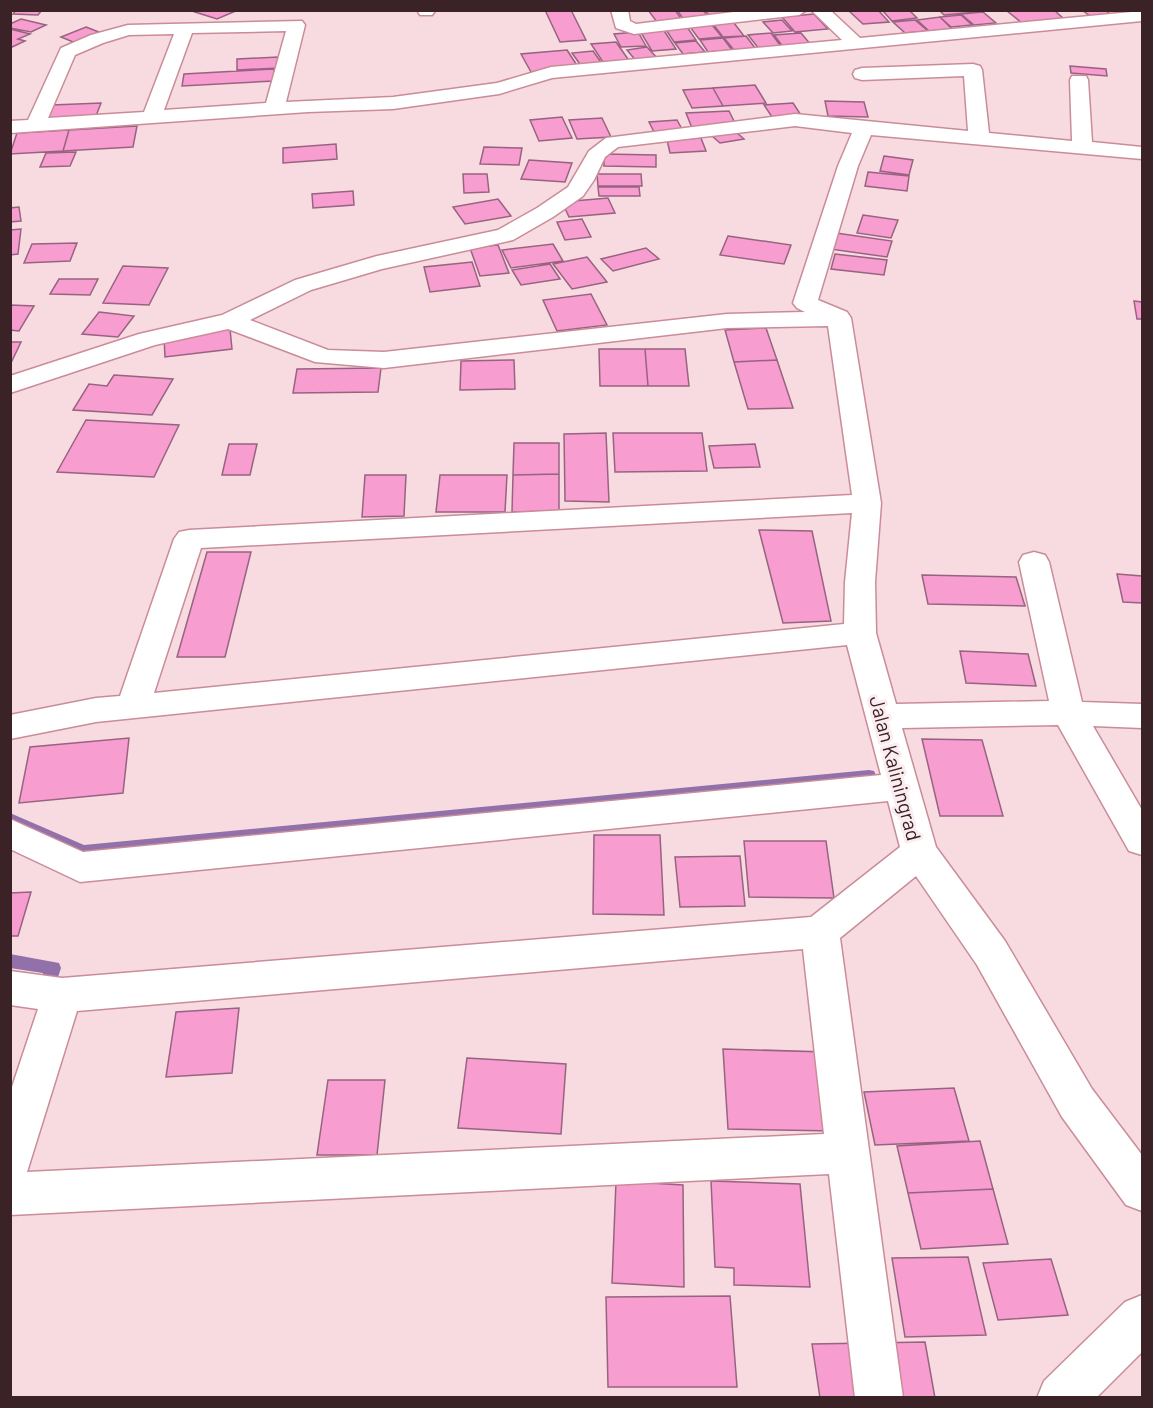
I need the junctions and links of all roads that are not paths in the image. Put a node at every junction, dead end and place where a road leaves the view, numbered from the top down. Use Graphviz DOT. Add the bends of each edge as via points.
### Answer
graph roads {
  1 [pos="619,10"];
  2 [pos="799,10"];
  3 [pos="819,10"];
  4 [pos="1143,16"];
  5 [pos="185,28"];
  6 [pos="858,45"];
  7 [pos="862,74"];
  8 [pos="1078,80"];
  9 [pos="274,109"];
  10 [pos="151,118"];
  11 [pos="35,126"];
  12 [pos="10,127"];
  13 [pos="864,129"];
  14 [pos="979,138"];
  15 [pos="1082,147"];
  16 [pos="1143,153"];
  17 [pos="838,318"];
  18 [pos="230,321"];
  19 [pos="10,385"];
  20 [pos="867,503"];
  21 [pos="1034,562"];
  22 [pos="860,633"];
  23 [pos="133,706"];
  24 [pos="1068,713"];
  25 [pos="883,716"];
  26 [pos="1143,716"];
  27 [pos="10,727"];
  28 [pos="900,786"];
  29 [pos="10,833"];
  30 [pos="1143,841"];
  31 [pos="919,852"];
  32 [pos="820,932"];
  33 [pos="10,988"];
  34 [pos="62,995"];
  35 [pos="846,1153"];
  36 [pos="10,1162"];
  37 [pos="1143,1190"];
  38 [pos="10,1194"];
  39 [pos="1143,1319"];
  40 [pos="879,1398"];
  41 [pos="1061,1398"];
  1 -- 2 [label="street" via="622,24 634,30"];
  3 -- 6 [label="street"];
  4 -- 6 [label="street"];
  5 -- 9 [label="street" via="296,25"];
  5 -- 10 [label="street"];
  5 -- 11 [label="street" via="128,30 67,52"];
  6 -- 9 [label="street" via="551,73 499,88 393,103"];
  7 -- 14 [label="street" via="973,70"];
  8 -- 15 [label="street"];
  9 -- 10 [label="street"];
  10 -- 11 [label="street"];
  11 -- 12 [label="street"];
  13 -- 14 [label="street"];
  13 -- 17 [label="street" via="848,166 805,303"];
  13 -- 18 [label="street" via="795,120 613,142 601,148 580,186 570,195 505,235 377,263 303,285"];
  14 -- 15 [label="street"];
  15 -- 16 [label="street"];
  17 -- 18 [label="street" via="727,321 384,360 324,357"];
  17 -- 20 [label="street, Jalan Kaliningrad"];
  18 -- 19 [label="street" via="148,339"];
  20 -- 22 [label="street, Jalan Kaliningrad"];
  20 -- 23 [label="street" via="189,539"];
  21 -- 24 [label="street"];
  22 -- 23 [label="street"];
  22 -- 25 [label="street, Jalan Kaliningrad"];
  23 -- 27 [label="street"];
  24 -- 25 [label="street"];
  24 -- 26 [label="street"];
  24 -- 30 [label="street"];
  25 -- 28 [label="street, Jalan Kaliningrad"];
  28 -- 29 [label="street" via="80,867"];
  28 -- 31 [label="street, Jalan Kaliningrad"];
  31 -- 32 [label="street"];
  31 -- 37 [label="street, Jalan Kaliningrad" via="991,953 1077,1103"];
  32 -- 34 [label="street"];
  32 -- 35 [label="street"];
  33 -- 34 [label="street"];
  34 -- 36 [label="street"];
  35 -- 38 [label="street"];
  35 -- 40 [label="street"];
  39 -- 41 [label="street"];
}
